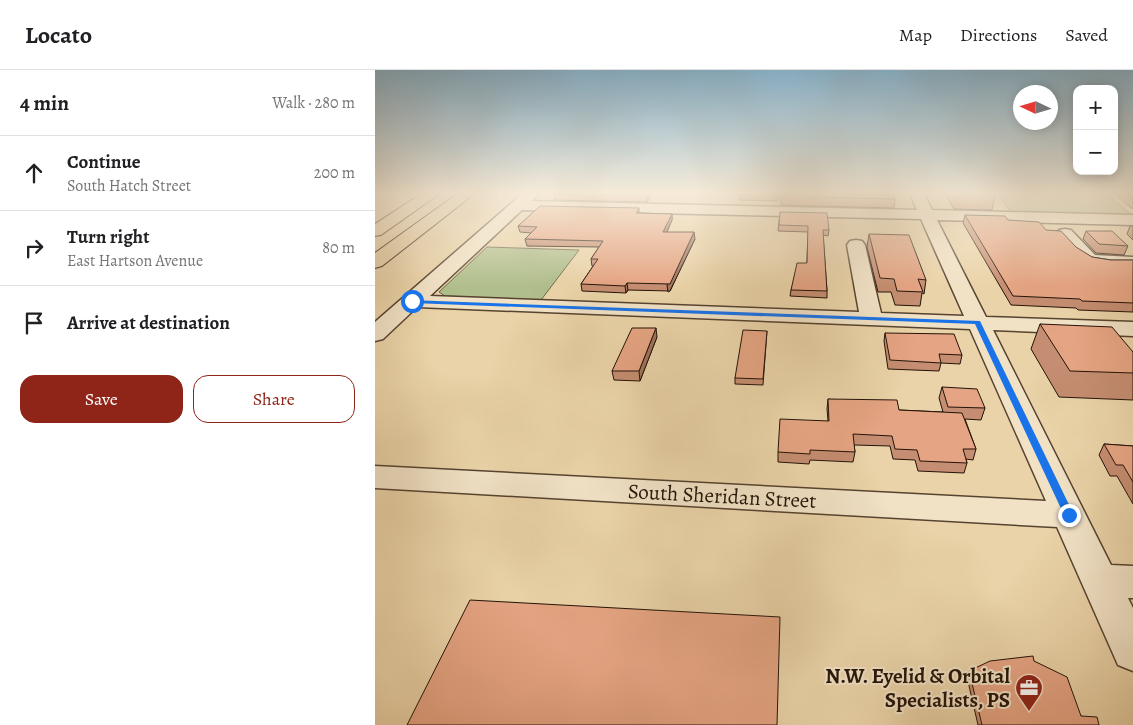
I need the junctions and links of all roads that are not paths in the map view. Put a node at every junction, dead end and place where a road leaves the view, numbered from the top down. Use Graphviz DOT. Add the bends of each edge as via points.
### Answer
graph roads {
  1 [pos="426,225"];
  2 [pos="498,225"];
  3 [pos="931,225"];
  4 [pos="1105,225"];
  5 [pos="1065,234"];
  6 [pos="1126,244"];
  7 [pos="856,245"];
  8 [pos="375,262"];
  9 [pos="1133,262"];
  10 [pos="412,301"];
  11 [pos="871,318"];
  12 [pos="978,322"];
  13 [pos="1129,333"];
  14 [pos="375,334"];
  15 [pos="375,477"];
  16 [pos="1069,515"];
  17 [pos="1116,581"];
  18 [pos="1133,651"];
  1 -- 8 [label="highway"];
  2 -- 10 [label="street"];
  3 -- 12 [label="street"];
  4 -- 6 [label="street"];
  5 -- 9 [label="street" via="1089,259"];
  7 -- 11 [label="street"];
  10 -- 11 [label="street"];
  10 -- 14 [label="street"];
  11 -- 12 [label="street"];
  12 -- 13 [label="street"];
  12 -- 16 [label="street"];
  15 -- 16 [label="street, South Sheridan Street"];
  16 -- 17 [label="street"];
  17 -- 18 [label="street"];
}
